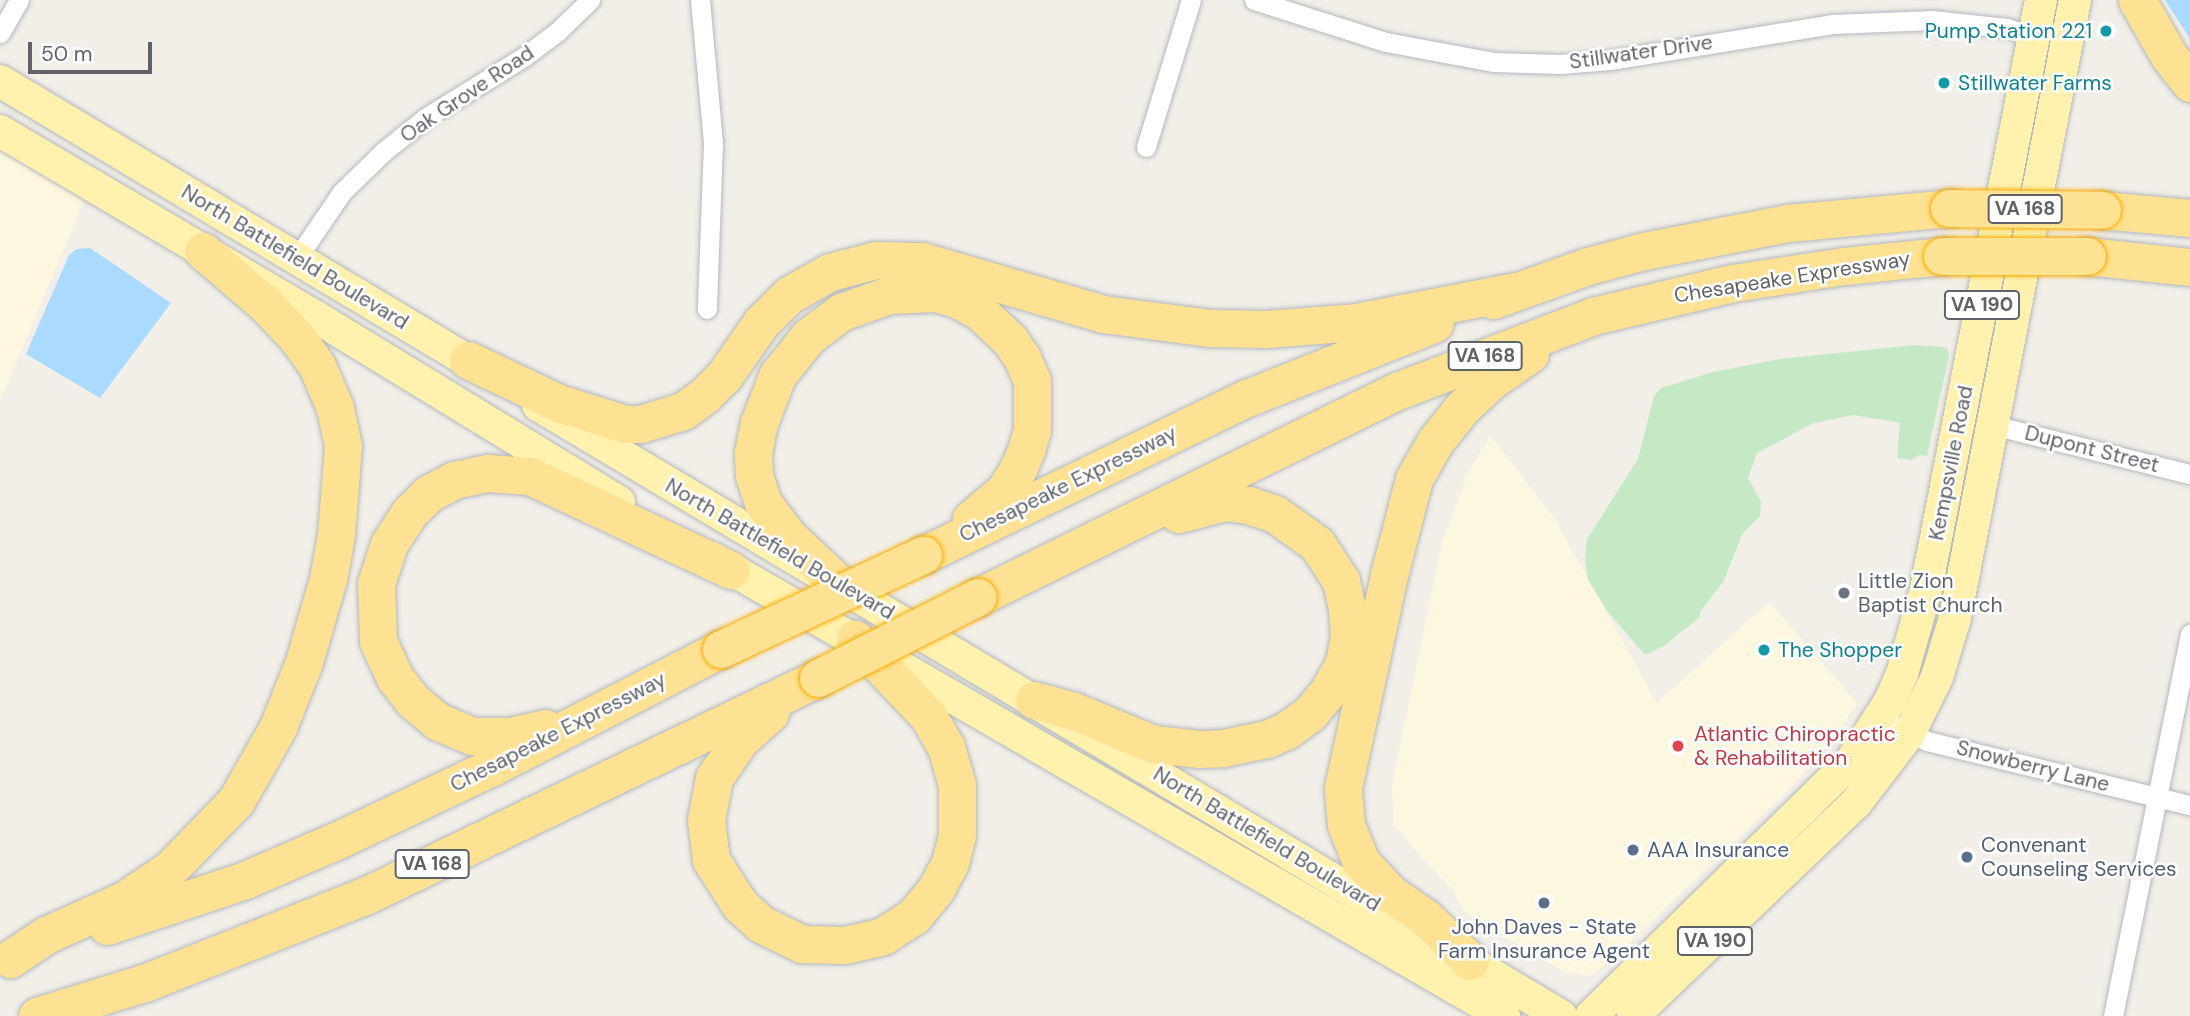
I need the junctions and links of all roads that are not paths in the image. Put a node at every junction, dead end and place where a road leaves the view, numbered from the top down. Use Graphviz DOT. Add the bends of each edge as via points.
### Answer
graph roads {
  1 [pos="19,0"];
  2 [pos="590,0"];
  3 [pos="700,0"];
  4 [pos="1191,0"];
  5 [pos="1254,0"];
  6 [pos="2041,0"];
  7 [pos="2075,0"];
  8 [pos="2137,0"];
  9 [pos="0,33"];
  10 [pos="2034,37"];
  11 [pos="0,81"];
  12 [pos="2190,83"];
  13 [pos="0,131"];
  14 [pos="1146,147"];
  15 [pos="2043,164"];
  16 [pos="2190,218"];
  17 [pos="153,222"];
  18 [pos="203,251"];
  19 [pos="297,258"];
  20 [pos="2190,267"];
  21 [pos="1516,291"];
  22 [pos="707,309"];
  23 [pos="1616,310"];
  24 [pos="468,360"];
  25 [pos="1993,425"];
  26 [pos="2190,474"];
  27 [pos="923,555"];
  28 [pos="1059,557"];
  29 [pos="731,570"];
  30 [pos="837,582"];
  31 [pos="2190,634"];
  32 [pos="855,639"];
  33 [pos="816,679"];
  34 [pos="1034,700"];
  35 [pos="590,716"];
  36 [pos="1879,718"];
  37 [pos="1909,734"];
  38 [pos="2158,797"];
  39 [pos="2190,805"];
  40 [pos="5,960"];
  41 [pos="1457,971"];
  42 [pos="1677,977"];
  43 [pos="37,1016"];
  44 [pos="1469,1016"];
  45 [pos="1504,1016"];
  46 [pos="1561,1016"];
  47 [pos="1591,1016"];
  48 [pos="1633,1016"];
  49 [pos="1665,1016"];
  50 [pos="2113,1016"];
  1 -- 9 [label="street"];
  2 -- 19 [label="street, Oak Grove Road" via="524,57 425,118 383,152 342,192"];
  3 -- 22 [label="street" via="713,142"];
  4 -- 14 [label="street"];
  5 -- 10 [label="street, Stillwater Drive" via="1387,42 1494,62 1610,60 1832,24 1932,20 2007,28"];
  6 -- 10 [label="main road, Kempsville Road / VA 190"];
  7 -- 15 [label="main road, Kempsville Road / VA 190"];
  8 -- 12 [label="highway"];
  10 -- 15 [label="main road" via="2046,58 2036,136"];
  10 -- 36 [label="main road, Kempsville Road / VA 190" via="1920,618 1902,674"];
  11 -- 19 [label="main road, North Battlefield Boulevard"];
  13 -- 17 [label="main road, North Battlefield Boulevard"];
  15 -- 25 [label="main road, Kempsville Road / VA 190"];
  16 -- 21 [label="highway, Chesapeake Expressway / VA 168, bridge" via="2102,210 1949,208 1788,223 1657,248"];
  17 -- 18 [label="main road, North Battlefield Boulevard"];
  17 -- 19 [label="main road" via="188,220 270,264 287,265"];
  18 -- 29 [label="main road, North Battlefield Boulevard"];
  18 -- 40 [label="highway" via="299,340 317,366 335,408 342,446 328,579 304,662 278,727 236,801 158,877 124,900 46,935"];
  19 -- 24 [label="main road, North Battlefield Boulevard"];
  20 -- 23 [label="highway, Chesapeake Expressway / VA 168, bridge" via="2087,256 1942,256 1733,283"];
  21 -- 24 [label="highway" via="1356,322 1211,328 1103,314 922,261 876,260 830,272 789,295 705,396 683,411 640,424 625,424 558,403"];
  21 -- 27 [label="highway, Chesapeake Expressway / VA 168" via="1247,398"];
  23 -- 28 [label="highway, Chesapeake Expressway / VA 168" via="1397,391"];
  23 -- 41 [label="highway" via="1538,350 1492,380 1462,408 1414,479 1389,575 1344,776 1346,825 1351,844 1367,870 1426,918"];
  24 -- 30 [label="main road, North Battlefield Boulevard"];
  25 -- 26 [label="street, Dupont Street"];
  25 -- 37 [label="main road, Kempsville Road / VA 190" via="1947,648"];
  27 -- 30 [label="highway" via="990,505 1018,470 1032,430 1032,380 1010,340 979,311 936,293 910,292 841,312 808,337 777,376 759,423 754,475 763,503 788,536"];
  27 -- 35 [label="highway, Chesapeake Expressway / VA 168, bridge"];
  28 -- 33 [label="highway, Chesapeake Expressway / VA 168, bridge"];
  28 -- 34 [label="highway" via="1210,505 1249,505 1275,514 1317,544 1341,581 1349,637 1344,664 1310,713 1267,739 1223,748 1153,744 1074,711"];
  29 -- 32 [label="main road, North Battlefield Boulevard"];
  29 -- 35 [label="highway" via="530,476 488,473 454,480 428,494 410,512 382,561 376,608 378,641 395,678 413,701 437,722 472,736 511,736"];
  30 -- 34 [label="main road, North Battlefield Boulevard"];
  31 -- 38 [label="street"];
  32 -- 33 [label="highway" via="929,718 946,747 957,785 958,812 950,863 914,916 883,936 845,945 802,944 761,924 728,890 711,860 706,820 714,778 752,726 801,696"];
  32 -- 41 [label="main road, North Battlefield Boulevard"];
  33 -- 43 [label="highway, Chesapeake Expressway / VA 168" via="367,895 147,982"];
  34 -- 41 [label="main road, North Battlefield Boulevard"];
  35 -- 40 [label="highway, Chesapeake Expressway / VA 168" via="385,818 245,880"];
  36 -- 37 [label="street, Snowberry Lane"];
  36 -- 47 [label="main road, Kempsville Road / VA 190" via="1852,761"];
  37 -- 38 [label="street, Snowberry Lane"];
  37 -- 42 [label="main road, Kempsville Road / VA 190" via="1856,803"];
  38 -- 39 [label="street, Snowberry Lane"];
  38 -- 50 [label="street"];
  41 -- 44 [label="main road"];
  41 -- 45 [label="main road, North Battlefield Boulevard"];
  41 -- 46 [label="main road, North Battlefield Boulevard"];
  42 -- 48 [label="main road, Kempsville Road / VA 190"];
  42 -- 49 [label="main road"];
}
